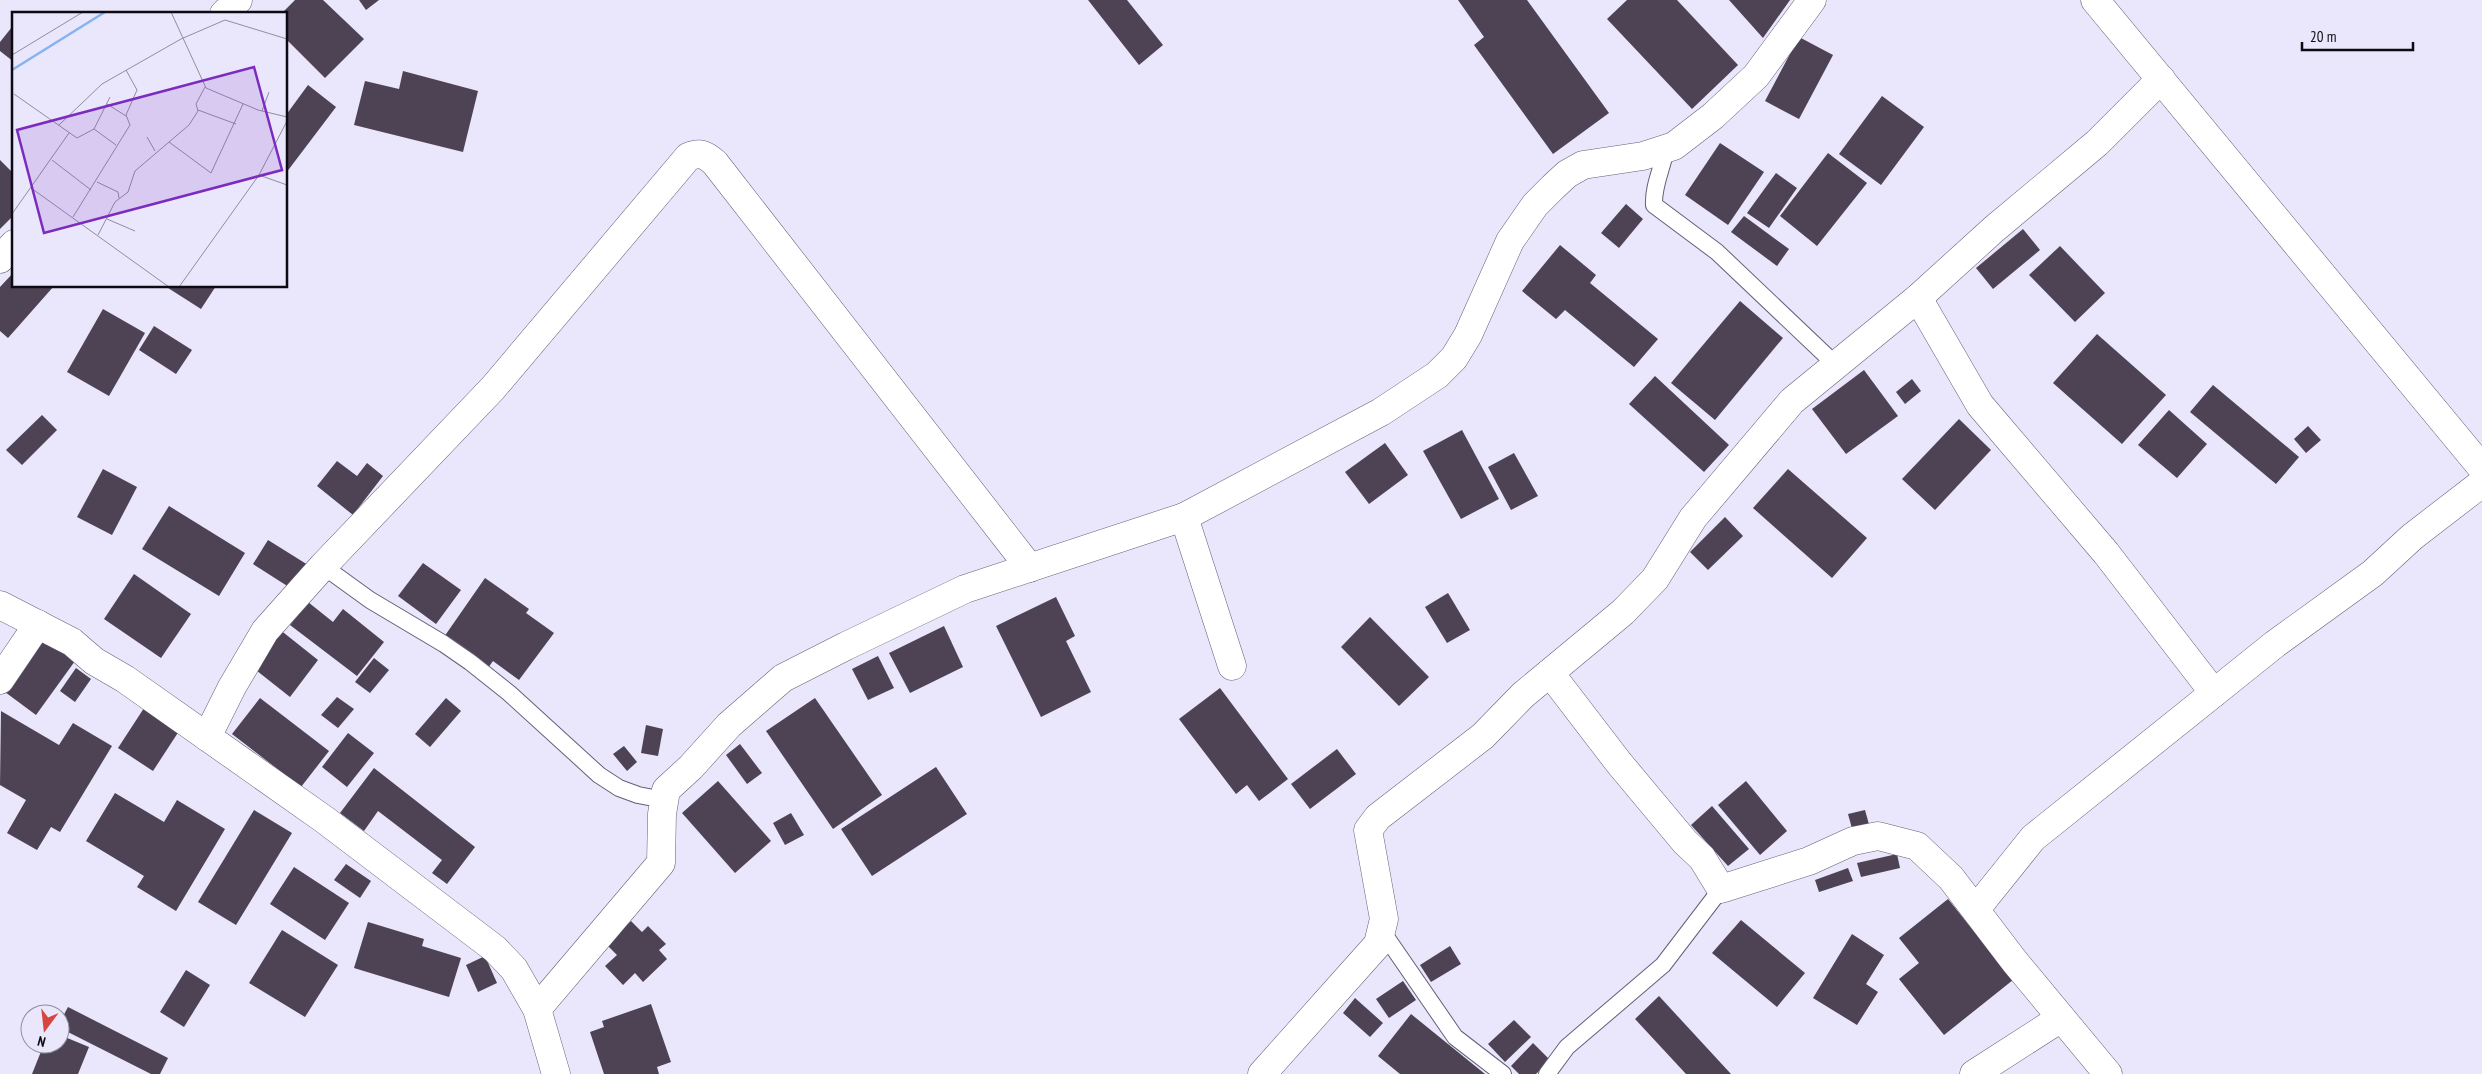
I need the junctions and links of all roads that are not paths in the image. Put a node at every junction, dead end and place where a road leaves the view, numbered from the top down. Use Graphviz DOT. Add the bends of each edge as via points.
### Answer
graph roads {
  1 [pos="1812,0"];
  2 [pos="2095,0"];
  3 [pos="2162,79"];
  4 [pos="1666,149"];
  5 [pos="1918,298"];
  6 [pos="1836,365"];
  7 [pos="2482,468"];
  8 [pos="2482,483"];
  9 [pos="1184,517"];
  10 [pos="324,566"];
  11 [pos="1030,568"];
  12 [pos="0,605"];
  13 [pos="38,624"];
  14 [pos="1232,666"];
  15 [pos="1550,673"];
  16 [pos="0,680"];
  17 [pos="2214,693"];
  18 [pos="207,737"];
  19 [pos="664,800"];
  20 [pos="1722,889"];
  21 [pos="1976,909"];
  22 [pos="1382,931"];
  23 [pos="537,1009"];
  24 [pos="2060,1018"];
  25 [pos="556,1074"];
  26 [pos="1262,1074"];
  27 [pos="1503,1074"];
  28 [pos="1547,1074"];
  29 [pos="1974,1074"];
  30 [pos="2108,1074"];
  1 -- 4 [label="street" via="1756,76 1713,116"];
  2 -- 3 [label="street"];
  3 -- 5 [label="street" via="2097,143"];
  3 -- 7 [label="street"];
  4 -- 6 [label="lane" via="1663,168 1653,191 1654,206 1717,252"];
  4 -- 9 [label="street" via="1643,156 1583,165 1553,187 1535,205 1510,241 1468,335 1454,358 1437,375 1381,412"];
  5 -- 6 [label="street"];
  5 -- 17 [label="street" via="1980,405 2106,553"];
  6 -- 15 [label="street" via="1792,401 1693,518 1655,579 1623,612"];
  8 -- 17 [label="street" via="2412,537 2373,573"];
  9 -- 11 [label="street"];
  9 -- 14 [label="street"];
  10 -- 11 [label="street" via="493,388 688,157 698,153 707,155 716,163"];
  10 -- 18 [label="street" via="265,632"];
  10 -- 19 [label="lane" via="370,600 470,662 599,775 619,788"];
  11 -- 19 [label="street" via="965,589 783,678 729,725 666,790"];
  12 -- 13 [label="street"];
  13 -- 16 [label="street"];
  13 -- 18 [label="street" via="72,642 94,661"];
  15 -- 20 [label="street" via="1619,763 1702,858"];
  15 -- 22 [label="street" via="1483,736 1390,806 1368,830 1384,919"];
  17 -- 21 [label="street" via="2033,838"];
  18 -- 23 [label="street" via="325,820 495,949 514,969"];
  19 -- 23 [label="street" via="661,863"];
  20 -- 21 [label="street" via="1809,861 1852,840 1878,836 1917,846 1951,878"];
  20 -- 28 [label="lane" via="1663,965 1568,1047"];
  21 -- 24 [label="street"];
  22 -- 26 [label="street" via="1378,944"];
  22 -- 27 [label="lane" via="1455,1037"];
  23 -- 25 [label="street"];
  24 -- 29 [label="street"];
  24 -- 30 [label="street"];
}
